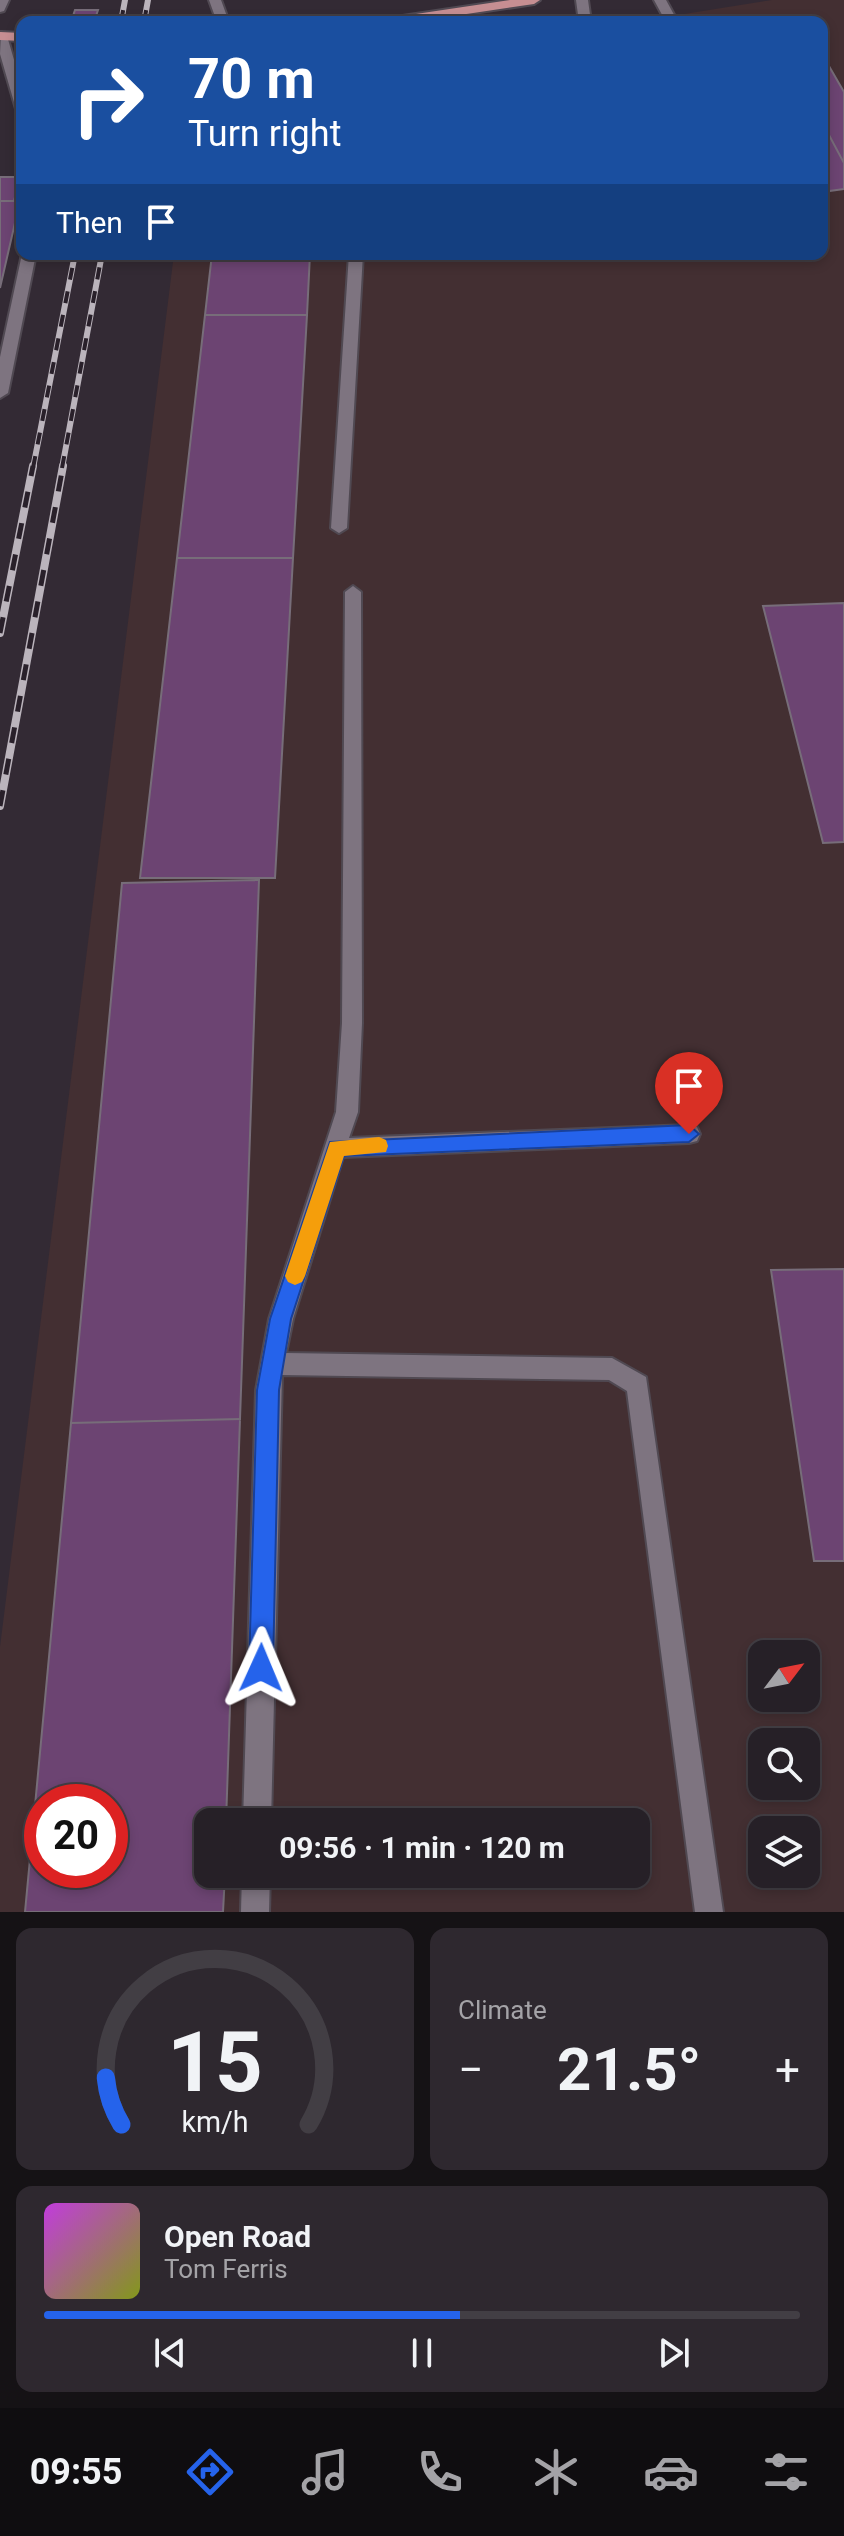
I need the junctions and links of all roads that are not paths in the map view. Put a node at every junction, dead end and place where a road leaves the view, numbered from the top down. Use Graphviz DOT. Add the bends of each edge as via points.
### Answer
graph roads {
  1 [pos="3,0"];
  2 [pos="534,0"];
  3 [pos="517,1"];
  4 [pos="0,8"];
  5 [pos="426,16"];
  6 [pos="1,36"];
  7 [pos="16,88"];
  8 [pos="28,260"];
  9 [pos="356,260"];
  10 [pos="0,393"];
  11 [pos="339,528"];
  12 [pos="353,592"];
  13 [pos="689,1134"];
  14 [pos="337,1148"];
  15 [pos="273,1364"];
  16 [pos="257,1808"];
  17 [pos="256,1888"];
  18 [pos="255,1912"];
  19 [pos="709,1912"];
  1 -- 4 [label="street"];
  2 -- 3 [label="main road"];
  3 -- 5 [label="main road"];
  6 -- 7 [label="street"];
  8 -- 10 [label="street"];
  9 -- 11 [label="street"];
  12 -- 14 [label="street" via="352,1023 347,1112"];
  13 -- 14 [label="street"];
  14 -- 15 [label="street" via="281,1319"];
  15 -- 16 [label="street" via="268,1390"];
  15 -- 19 [label="street" via="612,1369 638,1385"];
  17 -- 18 [label="street"];
}
